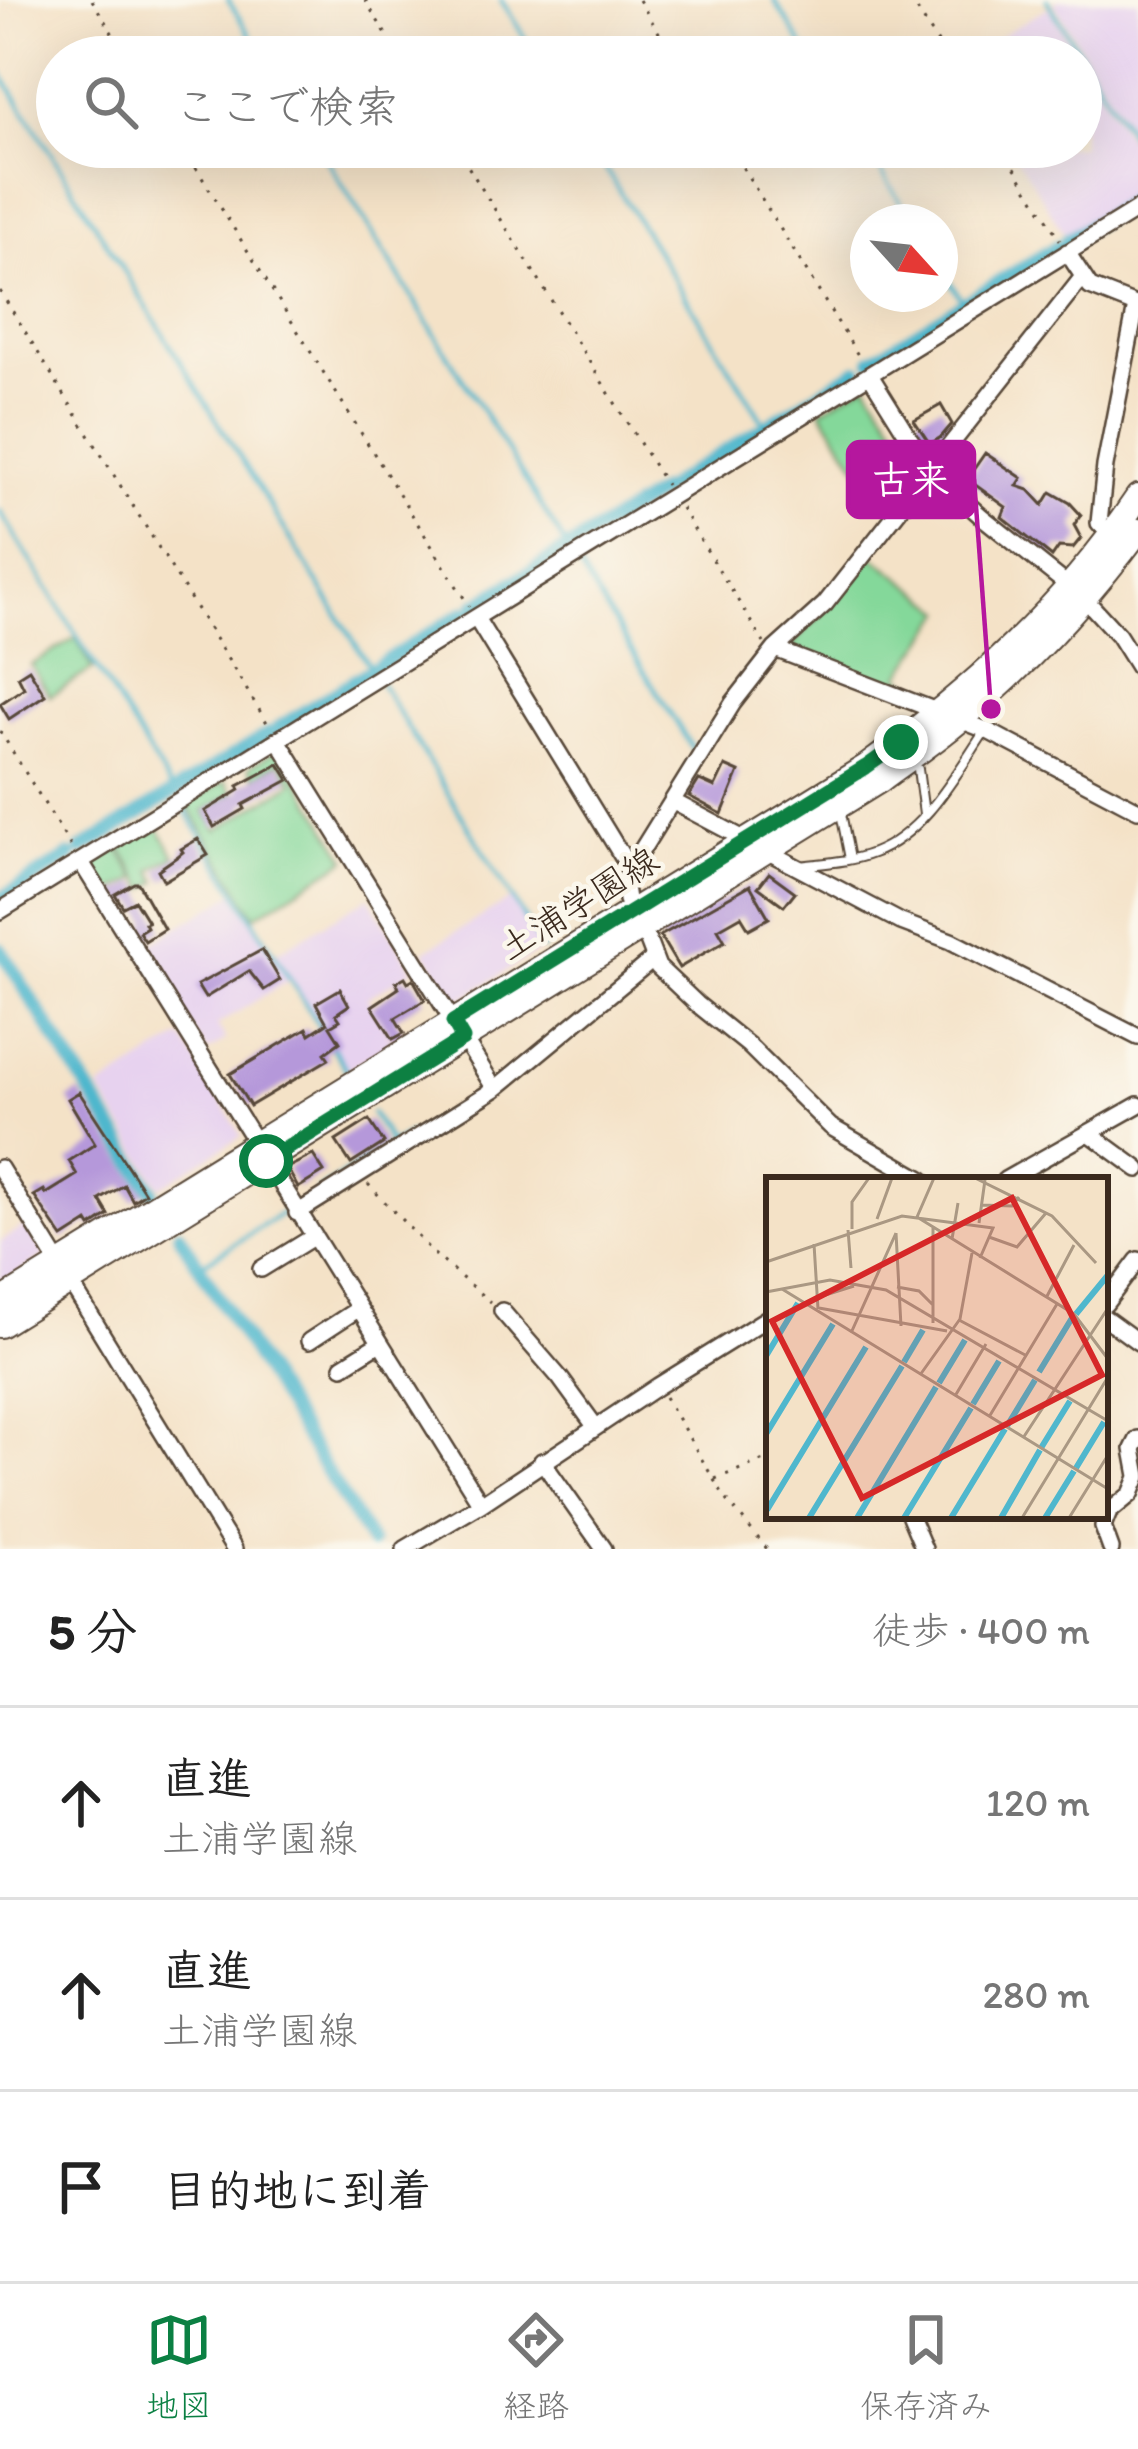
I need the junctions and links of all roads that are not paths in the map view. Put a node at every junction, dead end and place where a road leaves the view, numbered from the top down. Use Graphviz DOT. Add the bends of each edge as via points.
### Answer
graph roads {
  1 [pos="1138,209"];
  2 [pos="1067,252"];
  3 [pos="1082,278"];
  4 [pos="1137,306"];
  5 [pos="870,375"];
  6 [pos="930,471"];
  7 [pos="1138,497"];
  8 [pos="1138,531"];
  9 [pos="1111,535"];
  10 [pos="1077,593"];
  11 [pos="476,617"];
  12 [pos="776,650"];
  13 [pos="1138,668"];
  14 [pos="950,716"];
  15 [pos="986,730"];
  16 [pos="278,740"];
  17 [pos="917,769"];
  18 [pos="672,801"];
  19 [pos="1138,810"];
  20 [pos="924,815"];
  21 [pos="842,818"];
  22 [pos="757,847"];
  23 [pos="850,859"];
  24 [pos="81,862"];
  25 [pos="794,866"];
  26 [pos="630,869"];
  27 [pos="0,911"];
  28 [pos="638,920"];
  29 [pos="654,958"];
  30 [pos="458,1031"];
  31 [pos="1138,1036"];
  32 [pos="495,1089"];
  33 [pos="1138,1105"];
  34 [pos="1089,1133"];
  35 [pos="261,1152"];
  36 [pos="0,1168"];
  37 [pos="1138,1169"];
  38 [pos="918,1177"];
  39 [pos="1010,1177"];
  40 [pos="297,1213"];
  41 [pos="313,1237"];
  42 [pos="1138,1259"];
  43 [pos="261,1269"];
  44 [pos="65,1273"];
  45 [pos="1108,1300"];
  46 [pos="0,1302"];
  47 [pos="358,1309"];
  48 [pos="502,1311"];
  49 [pos="766,1319"];
  50 [pos="1108,1320"];
  51 [pos="0,1325"];
  52 [pos="308,1341"];
  53 [pos="1138,1342"];
  54 [pos="380,1343"];
  55 [pos="343,1366"];
  56 [pos="595,1426"];
  57 [pos="1138,1438"];
  58 [pos="542,1461"];
  59 [pos="1138,1476"];
  60 [pos="481,1504"];
  61 [pos="1108,1514"];
  62 [pos="911,1519"];
  63 [pos="1106,1519"];
  64 [pos="234,1549"];
  65 [pos="405,1549"];
  66 [pos="604,1549"];
  67 [pos="924,1549"];
  68 [pos="1111,1549"];
  1 -- 2 [label="street"];
  2 -- 3 [label="street"];
  2 -- 5 [label="street"];
  3 -- 4 [label="street"];
  3 -- 6 [label="street"];
  4 -- 9 [label="street" via="1105,466 1100,523"];
  5 -- 6 [label="street"];
  5 -- 11 [label="street"];
  6 -- 10 [label="street"];
  6 -- 12 [label="street" via="825,604"];
  7 -- 9 [label="main road, 土浦学園線"];
  8 -- 10 [label="main road, 土浦学園線"];
  9 -- 10 [label="main road, 土浦学園線"];
  10 -- 13 [label="street"];
  10 -- 14 [label="main road, 土浦学園線"];
  11 -- 16 [label="street"];
  11 -- 26 [label="street"];
  12 -- 14 [label="street"];
  12 -- 18 [label="street"];
  14 -- 15 [label="street"];
  14 -- 22 [label="main road, 土浦学園線"];
  15 -- 19 [label="street"];
  15 -- 20 [label="lane"];
  16 -- 24 [label="street"];
  16 -- 30 [label="street"];
  17 -- 20 [label="lane"];
  18 -- 22 [label="street"];
  18 -- 26 [label="street"];
  20 -- 23 [label="lane" via="887,846"];
  21 -- 23 [label="lane"];
  22 -- 25 [label="street"];
  22 -- 28 [label="main road, 土浦学園線"];
  23 -- 25 [label="lane"];
  24 -- 27 [label="street"];
  24 -- 35 [label="street"];
  25 -- 31 [label="street"];
  26 -- 28 [label="street" via="627,900"];
  28 -- 29 [label="street"];
  28 -- 30 [label="main road, 土浦学園線"];
  29 -- 32 [label="street"];
  29 -- 38 [label="street" via="831,1127"];
  30 -- 32 [label="street"];
  30 -- 35 [label="main road, 土浦学園線"];
  32 -- 40 [label="street"];
  33 -- 34 [label="street"];
  34 -- 37 [label="street"];
  34 -- 39 [label="street"];
  35 -- 40 [label="street"];
  35 -- 44 [label="main road, 土浦学園線"];
  36 -- 44 [label="street"];
  40 -- 41 [label="street"];
  41 -- 43 [label="street"];
  41 -- 47 [label="street"];
  42 -- 45 [label="street"];
  44 -- 46 [label="main road, 土浦学園線"];
  44 -- 51 [label="main road, 土浦学園線"];
  44 -- 64 [label="street"];
  47 -- 52 [label="street"];
  47 -- 54 [label="street"];
  48 -- 56 [label="street"];
  49 -- 56 [label="street"];
  50 -- 53 [label="street"];
  54 -- 55 [label="street"];
  54 -- 60 [label="street"];
  56 -- 58 [label="street"];
  57 -- 59 [label="street"];
  58 -- 60 [label="street"];
  58 -- 66 [label="street"];
  59 -- 61 [label="street"];
  60 -- 65 [label="street"];
  62 -- 67 [label="street"];
  63 -- 68 [label="street"];
}
